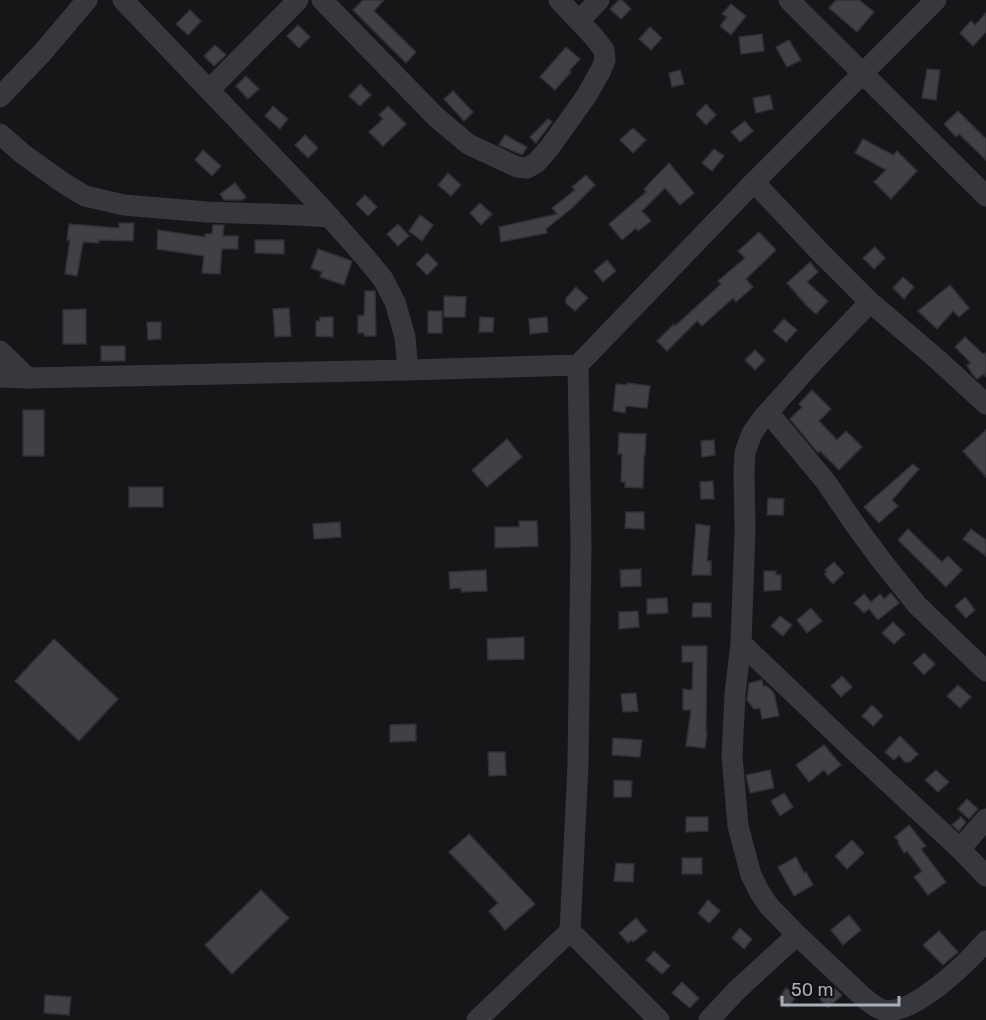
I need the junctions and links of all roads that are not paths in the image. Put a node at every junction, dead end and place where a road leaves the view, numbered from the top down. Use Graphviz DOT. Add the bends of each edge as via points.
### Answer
graph roads {
  1 [pos="87,0"];
  2 [pos="123,0"];
  3 [pos="298,0"];
  4 [pos="322,0"];
  5 [pos="559,0"];
  6 [pos="600,0"];
  7 [pos="789,0"];
  8 [pos="936,0"];
  9 [pos="579,21"];
  10 [pos="862,73"];
  11 [pos="209,90"];
  12 [pos="0,97"];
  13 [pos="0,134"];
  14 [pos="754,182"];
  15 [pos="986,196"];
  16 [pos="330,218"];
  17 [pos="870,302"];
  18 [pos="0,351"];
  19 [pos="578,365"];
  20 [pos="408,370"];
  21 [pos="0,377"];
  22 [pos="28,378"];
  23 [pos="986,404"];
  24 [pos="768,412"];
  25 [pos="741,643"];
  26 [pos="986,671"];
  27 [pos="986,819"];
  28 [pos="960,849"];
  29 [pos="986,876"];
  30 [pos="570,931"];
  31 [pos="797,935"];
  32 [pos="986,941"];
  33 [pos="481,1019"];
  34 [pos="659,1020"];
  35 [pos="709,1020"];
  1 -- 12 [label="street"];
  2 -- 11 [label="street"];
  3 -- 11 [label="street"];
  4 -- 9 [label="street" via="436,117 468,144 527,168 550,147 602,70 604,50"];
  5 -- 9 [label="street"];
  6 -- 9 [label="street"];
  7 -- 10 [label="street"];
  8 -- 10 [label="street"];
  10 -- 14 [label="street"];
  10 -- 15 [label="street"];
  11 -- 16 [label="street"];
  13 -- 16 [label="street" via="86,196 124,205"];
  14 -- 17 [label="street"];
  14 -- 19 [label="street"];
  16 -- 20 [label="street" via="383,279 405,337"];
  17 -- 23 [label="street"];
  17 -- 24 [label="street"];
  18 -- 22 [label="street"];
  19 -- 20 [label="street"];
  19 -- 30 [label="street" via="578,765"];
  20 -- 22 [label="street"];
  21 -- 22 [label="street"];
  24 -- 25 [label="street" via="752,433 745,453"];
  24 -- 26 [label="street" via="826,482 917,605"];
  25 -- 28 [label="street"];
  25 -- 31 [label="street" via="732,756 738,826 760,893"];
  27 -- 28 [label="street"];
  28 -- 29 [label="street"];
  30 -- 33 [label="street"];
  30 -- 34 [label="street"];
  31 -- 32 [label="street" via="863,997 883,1010 897,1010 917,1002"];
  31 -- 35 [label="street"];
}
